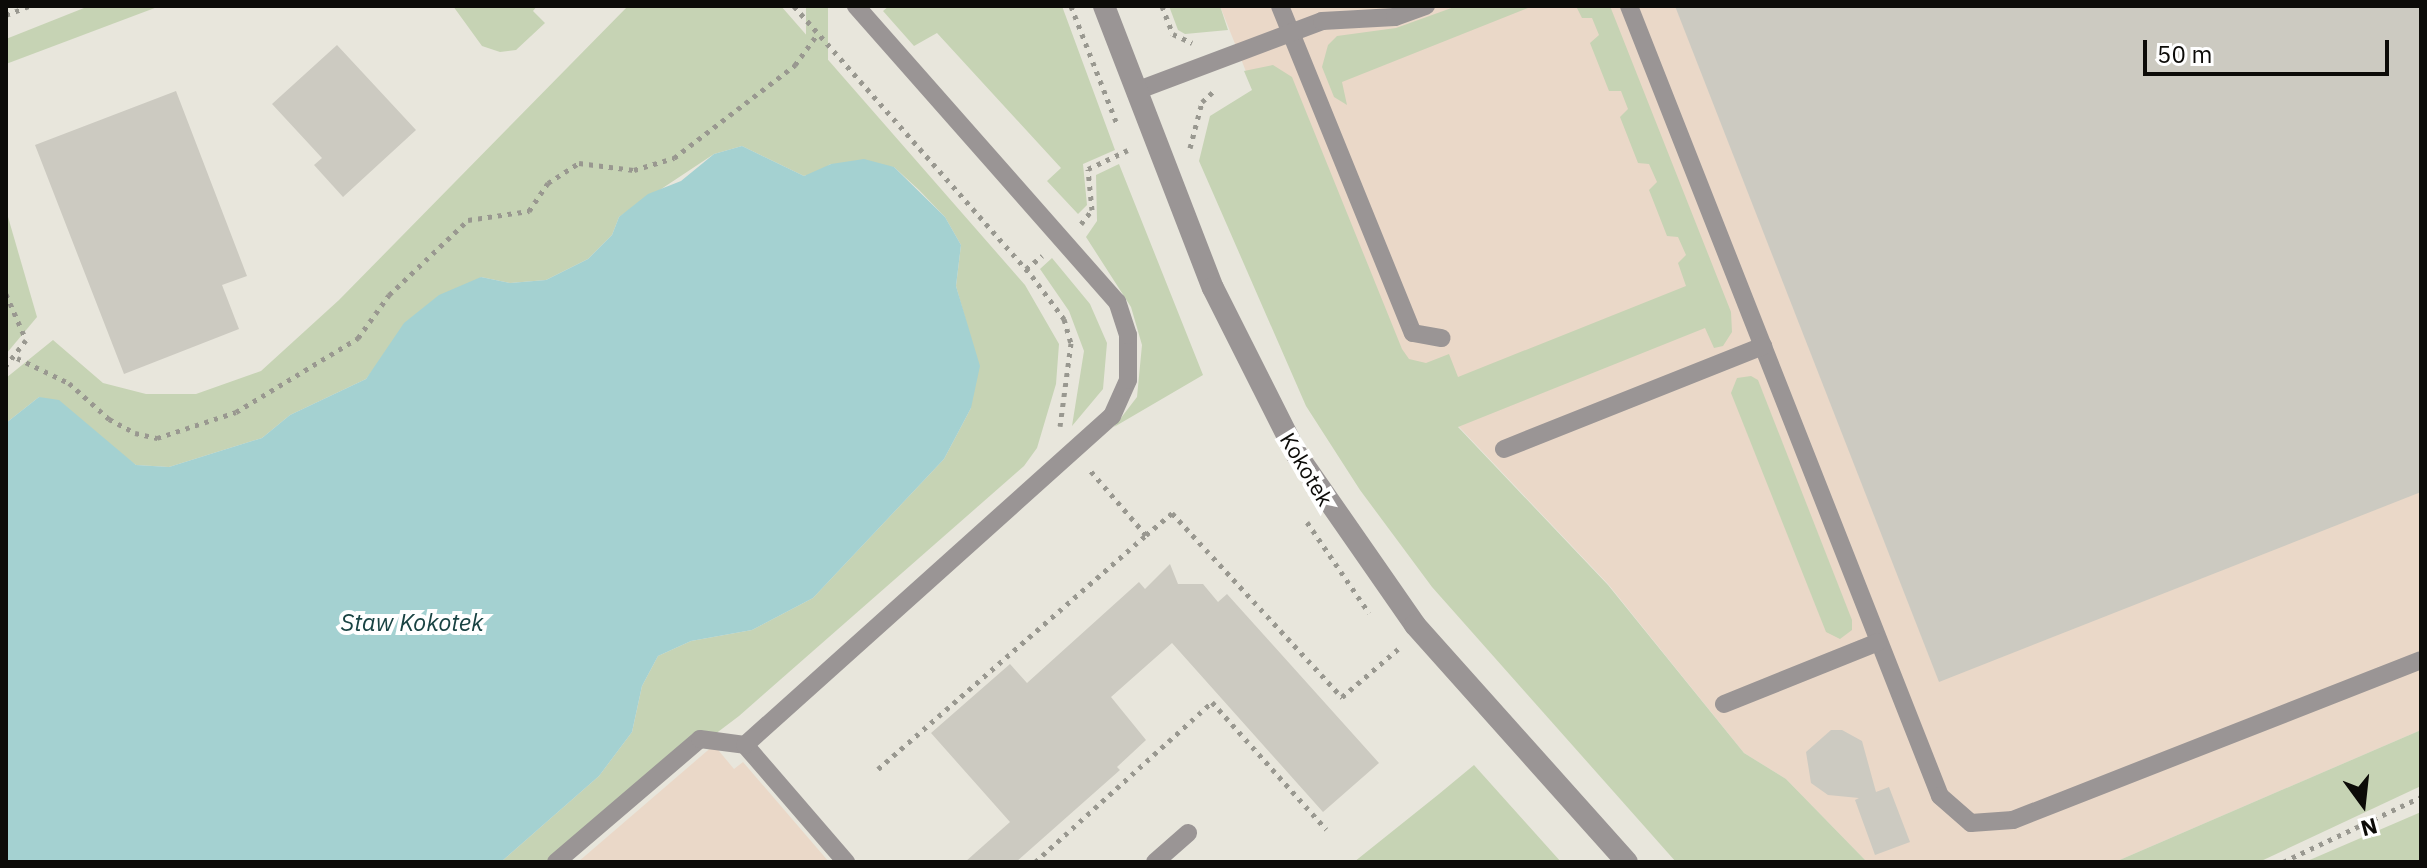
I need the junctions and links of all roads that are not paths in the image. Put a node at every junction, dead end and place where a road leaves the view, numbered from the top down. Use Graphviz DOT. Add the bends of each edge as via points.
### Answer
graph roads {
  1 [pos="856,6"];
  2 [pos="1104,6"];
  3 [pos="1280,6"];
  4 [pos="1340,6"];
  5 [pos="1426,6"];
  6 [pos="1629,6"];
  7 [pos="1322,21"];
  8 [pos="1290,32"];
  9 [pos="1136,91"];
  10 [pos="1442,338"];
  11 [pos="1763,346"];
  12 [pos="1504,449"];
  13 [pos="1878,642"];
  14 [pos="2421,660"];
  15 [pos="1724,704"];
  16 [pos="745,745"];
  17 [pos="1188,833"];
  18 [pos="556,862"];
  19 [pos="846,862"];
  20 [pos="1155,862"];
  21 [pos="1627,862"];
  1 -- 16 [label="lane" via="1117,302 1128,335 1128,380 1112,416"];
  2 -- 9 [label="street, Kokotek"];
  3 -- 8 [label="lane"];
  4 -- 7 [label="lane"];
  5 -- 7 [label="lane" via="1395,17"];
  6 -- 11 [label="lane"];
  7 -- 8 [label="lane"];
  8 -- 9 [label="lane"];
  8 -- 10 [label="lane" via="1413,333"];
  9 -- 21 [label="street, Kokotek" via="1234,334 1327,503 1415,625"];
  11 -- 12 [label="lane"];
  11 -- 13 [label="lane"];
  13 -- 14 [label="lane" via="1940,796 1971,823 2013,820"];
  13 -- 15 [label="lane"];
  16 -- 18 [label="lane" via="700,739"];
  16 -- 19 [label="lane"];
  17 -- 20 [label="lane"];
}
